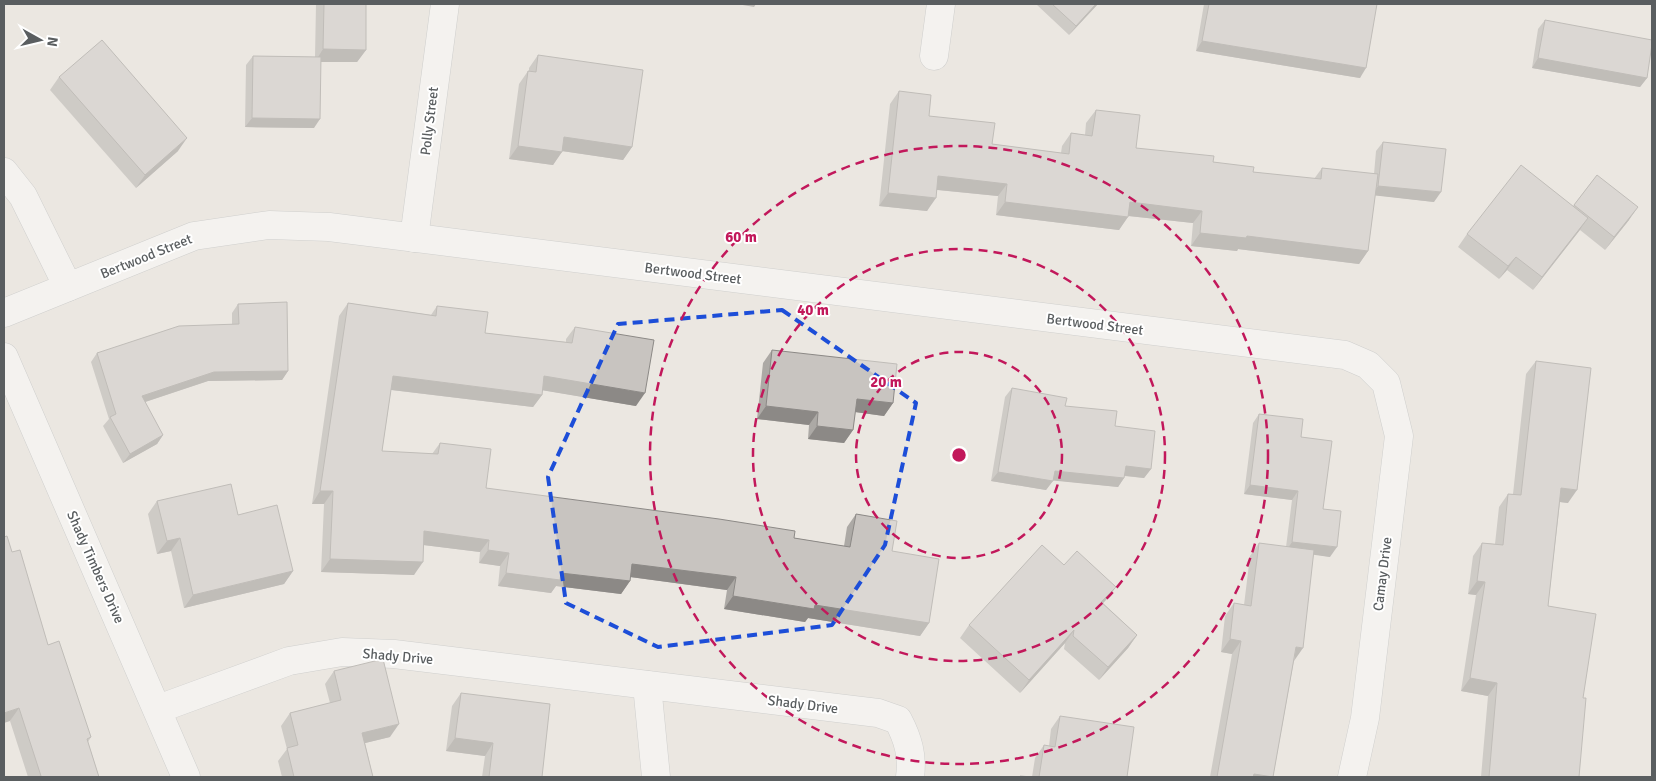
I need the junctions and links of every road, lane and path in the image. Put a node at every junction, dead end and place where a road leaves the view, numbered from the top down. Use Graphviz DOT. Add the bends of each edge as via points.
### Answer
graph roads {
  1 [pos="445,4"];
  2 [pos="941,4"];
  3 [pos="934,56"];
  4 [pos="4,172"];
  5 [pos="414,238"];
  6 [pos="68,287"];
  7 [pos="4,313"];
  8 [pos="4,357"];
  9 [pos="1386,383"];
  10 [pos="647,685"];
  11 [pos="158,709"];
  12 [pos="1355,774"];
  13 [pos="186,777"];
  14 [pos="656,777"];
  15 [pos="910,777"];
  1 -- 5 [label="street, Polly Street"];
  2 -- 3 [label="street"];
  4 -- 6 [label="street" via="23,196"];
  5 -- 6 [label="street, Bertwood Street" via="328,226 269,225 194,236"];
  5 -- 9 [label="street, Bertwood Street" via="1345,355 1368,365"];
  6 -- 7 [label="street, Bertwood Street"];
  8 -- 11 [label="street, Shady Timbers Drive"];
  9 -- 12 [label="street, Camay Drive" via="1399,436 1365,718"];
  10 -- 11 [label="street, Shady Drive" via="394,654 342,652 289,661"];
  10 -- 14 [label="street"];
  10 -- 15 [label="street, Shady Drive" via="878,713 898,720 908,738"];
  11 -- 13 [label="street, Shady Timbers Drive"];
}
